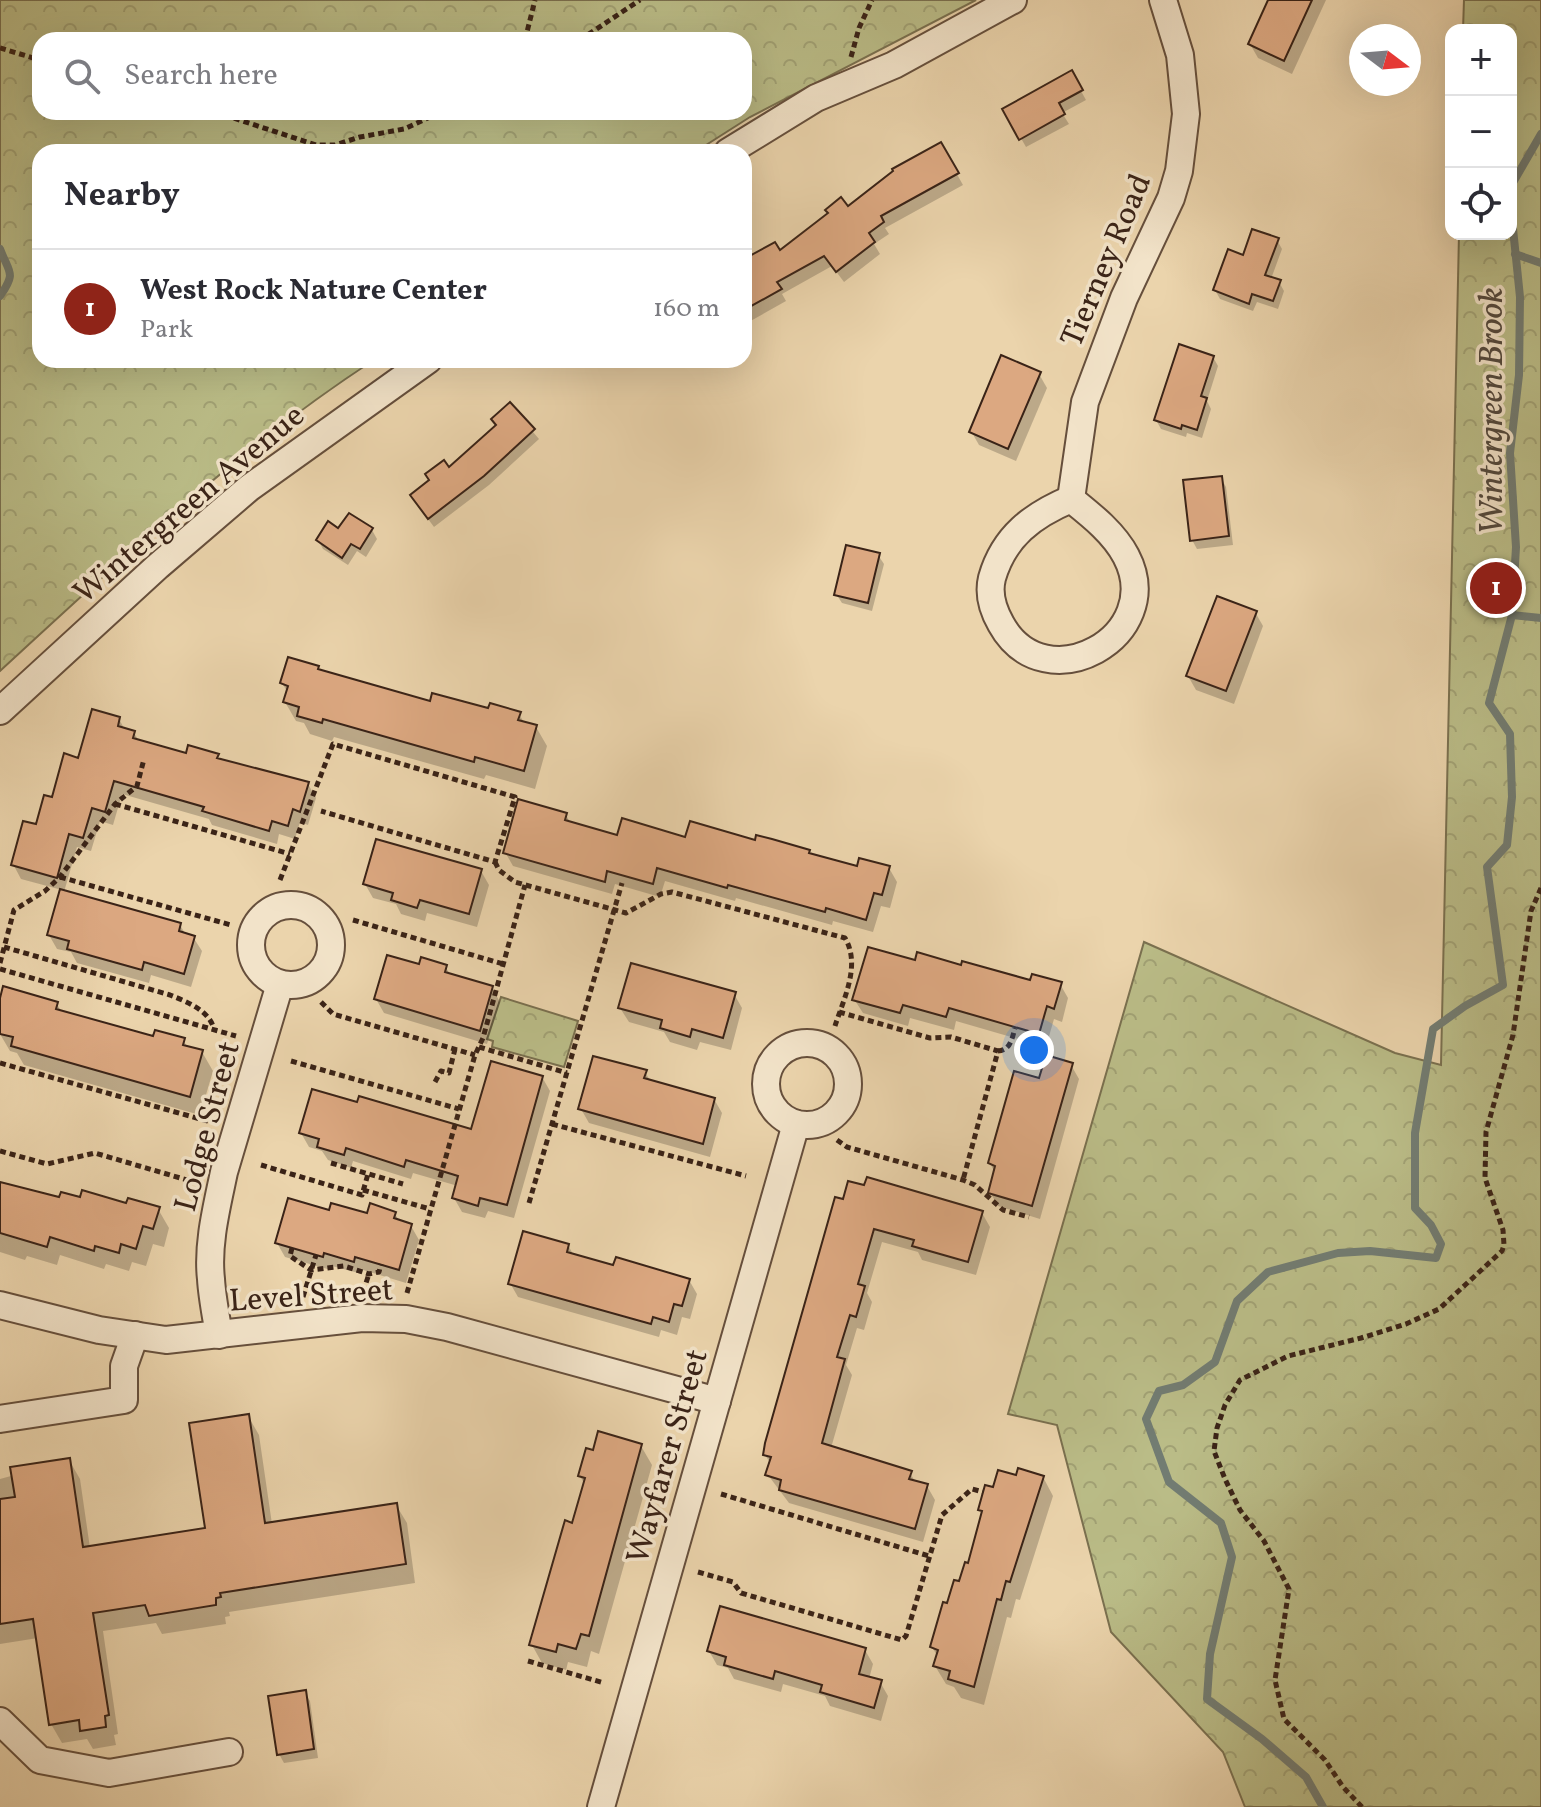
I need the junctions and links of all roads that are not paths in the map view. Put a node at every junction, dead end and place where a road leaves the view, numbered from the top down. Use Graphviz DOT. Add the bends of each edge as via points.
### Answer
graph roads {
  1 [pos="1013,0"];
  2 [pos="1163,0"];
  3 [pos="741,144"];
  4 [pos="417,368"];
  5 [pos="1071,499"];
  6 [pos="0,711"];
  7 [pos="280,984"];
  8 [pos="796,1124"];
  9 [pos="0,1305"];
  10 [pos="135,1335"];
  11 [pos="219,1335"];
  12 [pos="717,1401"];
  13 [pos="0,1419"];
  14 [pos="0,1721"];
  15 [pos="229,1752"];
  16 [pos="601,1807"];
  1 -- 3 [label="street" via="894,65 802,106"];
  2 -- 5 [label="street, Tierney Road" via="1180,55 1186,114 1179,171 1085,402"];
  4 -- 6 [label="street, Wintergreen Avenue" via="249,488"];
  5 -- 5 [label="street" via="1017,531 1001,552 991,582 993,609 1005,631 1026,651 1055,660 1081,659 1110,642 1125,622 1134,584 1126,556 1110,534"];
  7 -- 11 [label="street, Lodge Street" via="224,1172 212,1235 210,1276"];
  8 -- 12 [label="street, Wayfarer Street"];
  9 -- 10 [label="street, Level Street"];
  10 -- 11 [label="street, Level Street" via="166,1340"];
  10 -- 13 [label="street" via="124,1366 124,1400"];
  11 -- 12 [label="street, Level Street" via="362,1318 406,1319"];
  12 -- 16 [label="street, Wayfarer Street"];
  14 -- 15 [label="street" via="40,1760 109,1773"];
}
